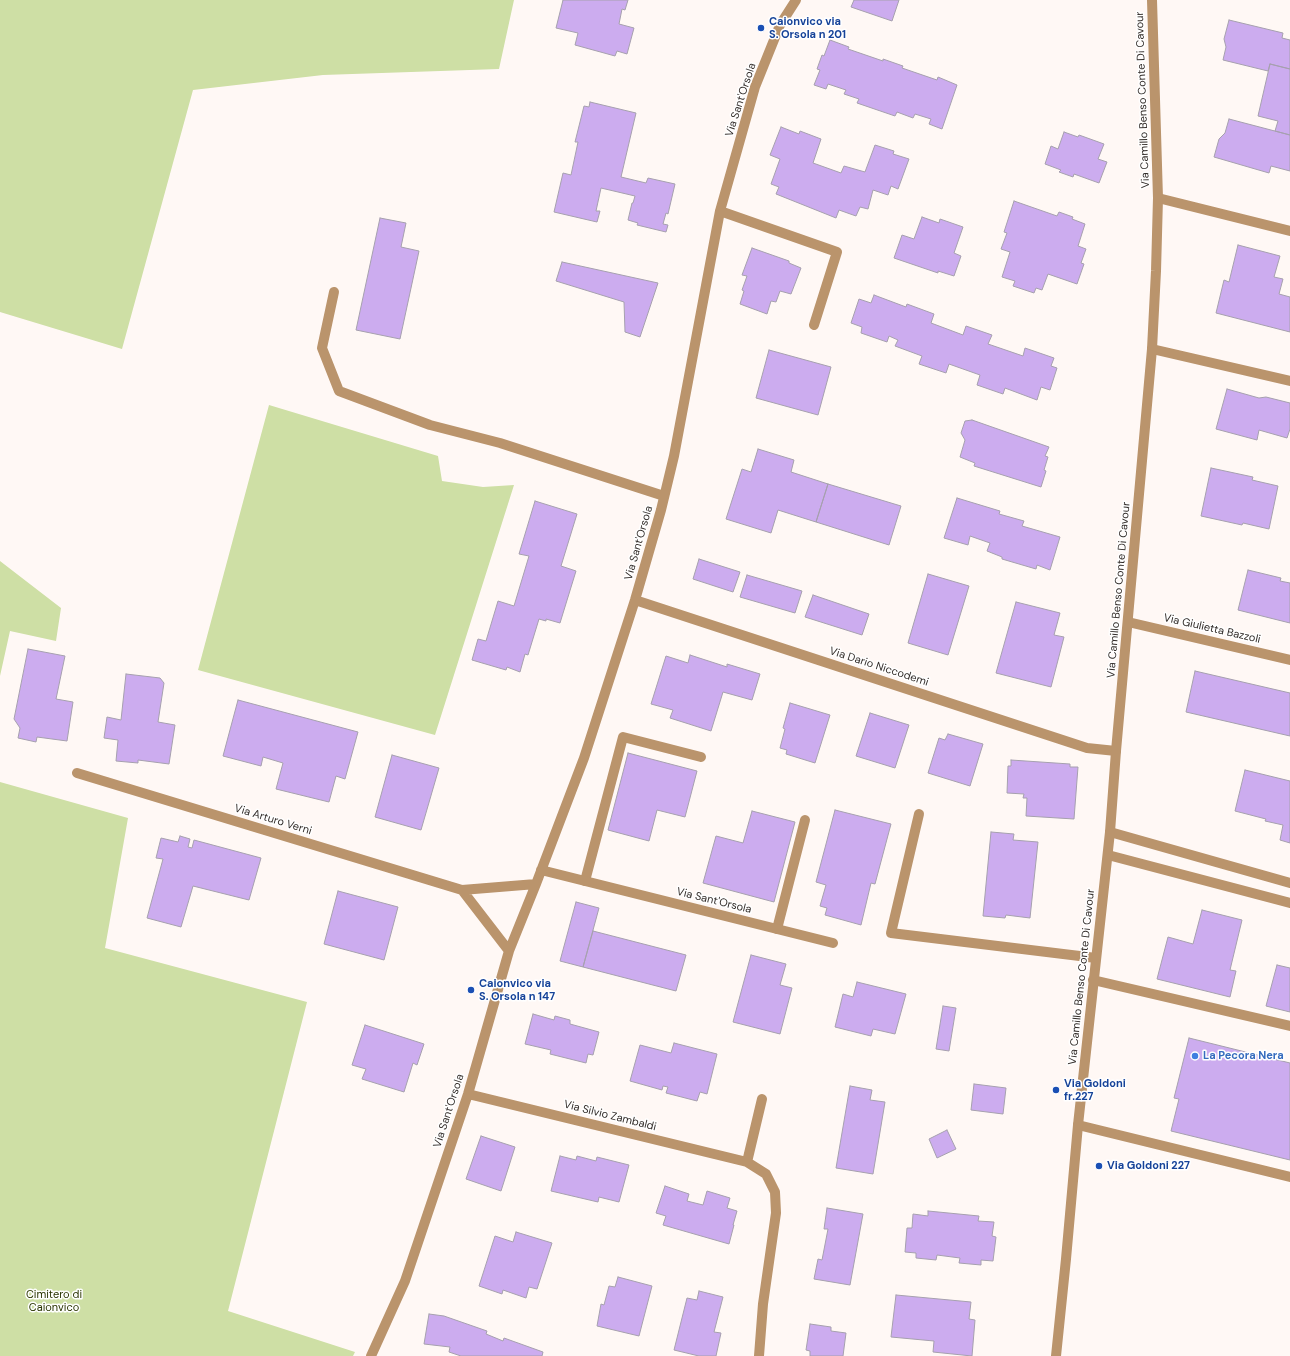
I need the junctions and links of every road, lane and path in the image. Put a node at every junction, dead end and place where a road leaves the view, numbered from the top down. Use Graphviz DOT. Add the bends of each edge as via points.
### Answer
graph roads {
  1 [pos="796,0"];
  2 [pos="1152,0"];
  3 [pos="1158,198"];
  4 [pos="720,211"];
  5 [pos="1290,231"];
  6 [pos="334,292"];
  7 [pos="814,325"];
  8 [pos="1152,350"];
  9 [pos="1290,381"];
  10 [pos="664,496"];
  11 [pos="635,600"];
  12 [pos="1128,622"];
  13 [pos="1290,660"];
  14 [pos="1116,751"];
  15 [pos="701,757"];
  16 [pos="77,773"];
  17 [pos="919,814"];
  18 [pos="805,820"];
  19 [pos="1110,832"];
  20 [pos="1108,855"];
  21 [pos="541,870"];
  22 [pos="585,881"];
  23 [pos="1290,883"];
  24 [pos="536,884"];
  25 [pos="462,890"];
  26 [pos="1290,902"];
  27 [pos="777,929"];
  28 [pos="834,943"];
  29 [pos="509,951"];
  30 [pos="1096,958"];
  31 [pos="1093,980"];
  32 [pos="1290,1026"];
  33 [pos="468,1094"];
  34 [pos="762,1099"];
  35 [pos="1078,1125"];
  36 [pos="747,1162"];
  37 [pos="1290,1177"];
  38 [pos="371,1356"];
  39 [pos="759,1356"];
  40 [pos="1056,1356"];
  1 -- 4 [label="street, Via Sant'Orsola" via="780,26 755,87"];
  2 -- 3 [label="street, Via Camillo Benso Conte Di Cavour"];
  3 -- 5 [label="street, Via Camillo Benso Conte Di Cavour"];
  3 -- 8 [label="street, Via Camillo Benso Conte Di Cavour"];
  4 -- 7 [label="street" via="837,252"];
  4 -- 10 [label="street, Via Sant'Orsola"];
  6 -- 10 [label="street" via="322,348 339,390 430,425 500,443"];
  8 -- 9 [label="street"];
  8 -- 12 [label="street, Via Camillo Benso Conte Di Cavour"];
  10 -- 11 [label="street, Via Sant'Orsola"];
  11 -- 14 [label="street, Via Dario Niccodemi" via="1087,748"];
  11 -- 21 [label="street, Via Sant'Orsola" via="584,758"];
  12 -- 13 [label="street, Via Giulietta Bazzoli"];
  12 -- 14 [label="street, Via Camillo Benso Conte Di Cavour"];
  14 -- 19 [label="street, Via Camillo Benso Conte Di Cavour"];
  15 -- 22 [label="street" via="623,737"];
  16 -- 25 [label="street, Via Arturo Verni"];
  17 -- 30 [label="street" via="891,933"];
  18 -- 27 [label="street"];
  19 -- 20 [label="street, Via Camillo Benso Conte Di Cavour"];
  19 -- 23 [label="street"];
  20 -- 26 [label="street"];
  20 -- 30 [label="street, Via Camillo Benso Conte Di Cavour"];
  21 -- 22 [label="street, Via Sant'Orsola"];
  21 -- 24 [label="street, Via Sant'Orsola"];
  22 -- 27 [label="street, Via Sant'Orsola"];
  24 -- 25 [label="street, Via Arturo Verni"];
  24 -- 29 [label="street, Via Sant'Orsola"];
  25 -- 29 [label="street"];
  27 -- 28 [label="street, Via Sant'Orsola"];
  29 -- 33 [label="street, Via Sant'Orsola"];
  30 -- 31 [label="street, Via Camillo Benso Conte Di Cavour"];
  31 -- 32 [label="street"];
  31 -- 35 [label="street, Via Camillo Benso Conte Di Cavour"];
  33 -- 36 [label="street, Via Silvio Zambaldi"];
  33 -- 38 [label="street, Via Sant'Orsola" via="405,1281"];
  34 -- 36 [label="street"];
  35 -- 37 [label="street"];
  35 -- 40 [label="street, Via Camillo Benso Conte Di Cavour"];
  36 -- 39 [label="street, Via Silvio Zambaldi" via="766,1174 776,1192 776,1214 763,1304"];
}
